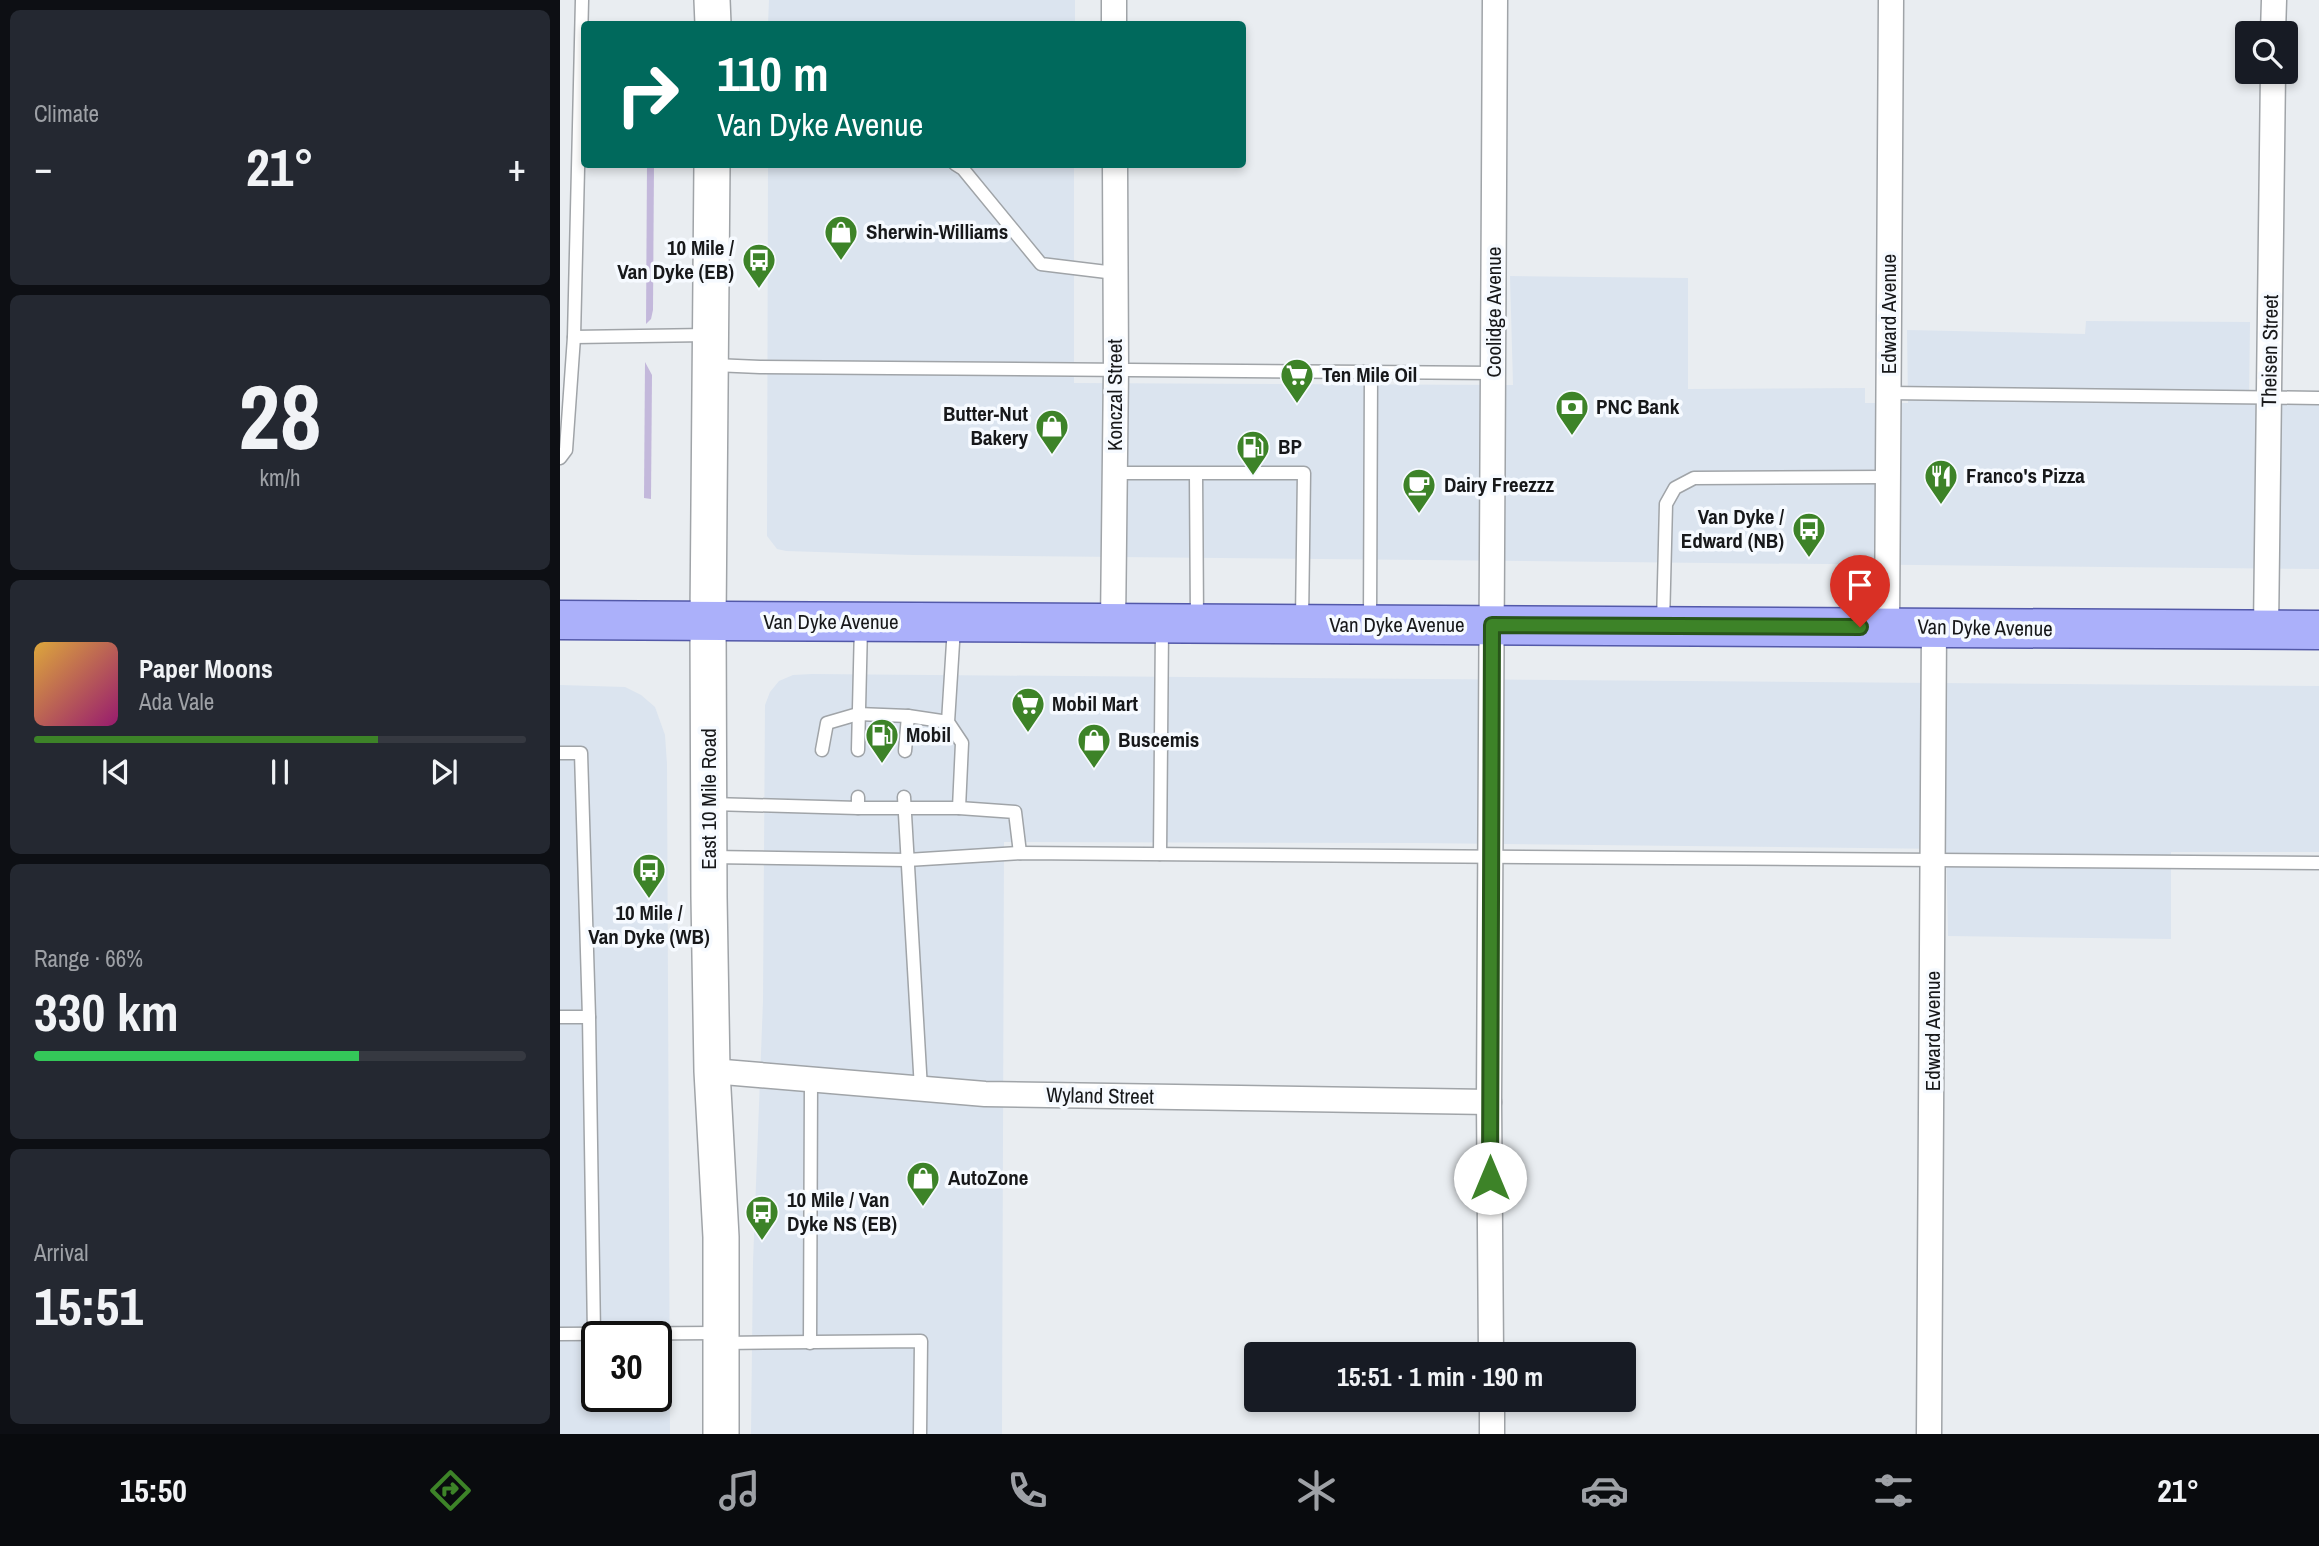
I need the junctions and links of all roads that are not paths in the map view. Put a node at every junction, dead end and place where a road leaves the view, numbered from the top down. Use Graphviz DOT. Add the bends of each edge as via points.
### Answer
graph roads {
  1 [pos="582,0"];
  2 [pos="712,0"];
  3 [pos="1114,0"];
  4 [pos="1495,0"];
  5 [pos="1891,0"];
  6 [pos="2274,0"];
  7 [pos="582,21"];
  8 [pos="713,21"];
  9 [pos="1114,21"];
  10 [pos="2273,21"];
  11 [pos="581,42"];
  12 [pos="2273,84"];
  13 [pos="712,168"];
  14 [pos="961,168"];
  15 [pos="1115,168"];
  16 [pos="1115,273"];
  17 [pos="574,337"];
  18 [pos="710,349"];
  19 [pos="1116,369"];
  20 [pos="1371,372"];
  21 [pos="1494,373"];
  22 [pos="1888,393"];
  23 [pos="2269,397"];
  24 [pos="2319,398"];
  25 [pos="560,457"];
  26 [pos="1115,473"];
  27 [pos="1196,474"];
  28 [pos="1888,477"];
  29 [pos="560,620"];
  30 [pos="708,621"];
  31 [pos="861,623"];
  32 [pos="954,624"];
  33 [pos="1113,625"];
  34 [pos="1179,625"];
  35 [pos="1302,625"];
  36 [pos="1370,625"];
  37 [pos="1492,625"];
  38 [pos="1663,626"];
  39 [pos="1887,627"];
  40 [pos="1934,628"];
  41 [pos="2266,630"];
  42 [pos="2319,630"];
  43 [pos="858,715"];
  44 [pos="908,716"];
  45 [pos="948,722"];
  46 [pos="822,750"];
  47 [pos="858,750"];
  48 [pos="905,751"];
  49 [pos="560,753"];
  50 [pos="904,803"];
  51 [pos="709,804"];
  52 [pos="959,808"];
  53 [pos="1020,853"];
  54 [pos="1160,854"];
  55 [pos="709,857"];
  56 [pos="1491,857"];
  57 [pos="1934,859"];
  58 [pos="907,860"];
  59 [pos="2319,863"];
  60 [pos="560,1017"];
  61 [pos="589,1017"];
  62 [pos="712,1071"];
  63 [pos="811,1080"];
  64 [pos="921,1088"];
  65 [pos="1489,1102"];
  66 [pos="594,1321"];
  67 [pos="560,1334"];
  68 [pos="581,1334"];
  69 [pos="672,1336"];
  70 [pos="721,1338"];
  71 [pos="1491,1342"];
  72 [pos="810,1343"];
  73 [pos="1492,1412"];
  74 [pos="721,1434"];
  75 [pos="920,1434"];
  76 [pos="1492,1434"];
  77 [pos="1929,1434"];
  1 -- 7 [label="lane"];
  2 -- 8 [label="main road"];
  3 -- 9 [label="street"];
  4 -- 21 [label="street, Coolidge Avenue"];
  5 -- 22 [label="street, Edward Avenue"];
  6 -- 10 [label="street"];
  11 -- 17 [label="lane"];
  12 -- 23 [label="street, Theisen Street"];
  13 -- 18 [label="main road, East 10 Mile Road"];
  14 -- 16 [label="lane" via="1041,264"];
  15 -- 16 [label="street, Konczal Street"];
  16 -- 19 [label="street, Konczal Street"];
  17 -- 18 [label="lane"];
  17 -- 25 [label="lane" via="566,450"];
  18 -- 19 [label="lane" via="787,367"];
  18 -- 30 [label="main road, East 10 Mile Road"];
  19 -- 20 [label="lane"];
  19 -- 26 [label="street, Konczal Street"];
  20 -- 21 [label="lane"];
  20 -- 36 [label="lane"];
  21 -- 37 [label="street, Coolidge Avenue"];
  22 -- 23 [label="lane"];
  22 -- 28 [label="street, Edward Avenue"];
  23 -- 24 [label="lane"];
  23 -- 41 [label="street, Theisen Street"];
  26 -- 27 [label="lane"];
  26 -- 33 [label="street, Konczal Street"];
  27 -- 34 [label="lane"];
  27 -- 35 [label="lane" via="1304,473"];
  28 -- 38 [label="lane" via="1694,478 1675,488 1666,504"];
  28 -- 39 [label="street, Edward Avenue"];
  29 -- 30 [label="main road, Van Dyke Avenue"];
  30 -- 31 [label="main road, Van Dyke Avenue"];
  30 -- 51 [label="main road, East 10 Mile Road"];
  31 -- 32 [label="main road, Van Dyke Avenue"];
  31 -- 43 [label="lane"];
  32 -- 33 [label="main road, Van Dyke Avenue"];
  32 -- 45 [label="lane"];
  33 -- 34 [label="main road, Van Dyke Avenue"];
  34 -- 35 [label="main road, Van Dyke Avenue"];
  34 -- 54 [label="lane"];
  35 -- 36 [label="main road, Van Dyke Avenue"];
  36 -- 37 [label="main road, Van Dyke Avenue"];
  37 -- 38 [label="main road, Van Dyke Avenue"];
  37 -- 56 [label="street, Coolidge Avenue"];
  38 -- 39 [label="main road, Van Dyke Avenue"];
  39 -- 40 [label="main road, Van Dyke Avenue"];
  40 -- 41 [label="main road, Van Dyke Avenue"];
  40 -- 57 [label="street, Edward Avenue"];
  41 -- 42 [label="main road, Van Dyke Avenue"];
  43 -- 44 [label="lane"];
  43 -- 46 [label="lane" via="827,723"];
  43 -- 47 [label="lane"];
  44 -- 45 [label="lane"];
  44 -- 48 [label="lane"];
  45 -- 52 [label="lane" via="962,743"];
  49 -- 61 [label="lane" via="581,753"];
  50 -- 51 [label="lane"];
  50 -- 52 [label="lane"];
  50 -- 58 [label="lane"];
  51 -- 55 [label="main road, East 10 Mile Road"];
  52 -- 53 [label="lane" via="1015,812"];
  53 -- 54 [label="lane"];
  53 -- 58 [label="lane"];
  54 -- 56 [label="lane"];
  55 -- 58 [label="lane"];
  55 -- 62 [label="main road, East 10 Mile Road"];
  56 -- 57 [label="lane"];
  56 -- 65 [label="street, Coolidge Avenue"];
  57 -- 59 [label="lane"];
  57 -- 77 [label="street, Edward Avenue"];
  58 -- 64 [label="lane"];
  60 -- 61 [label="lane"];
  61 -- 66 [label="lane"];
  62 -- 63 [label="street, Wyland Street"];
  62 -- 70 [label="main road, East 10 Mile Road"];
  63 -- 64 [label="street, Wyland Street"];
  63 -- 72 [label="lane"];
  64 -- 65 [label="street, Wyland Street" via="985,1094"];
  65 -- 71 [label="street, Coolidge Avenue"];
  67 -- 68 [label="lane"];
  69 -- 70 [label="lane"];
  70 -- 72 [label="lane"];
  70 -- 74 [label="main road, East 10 Mile Road"];
  72 -- 75 [label="lane" via="921,1341"];
  73 -- 76 [label="street"];
}
